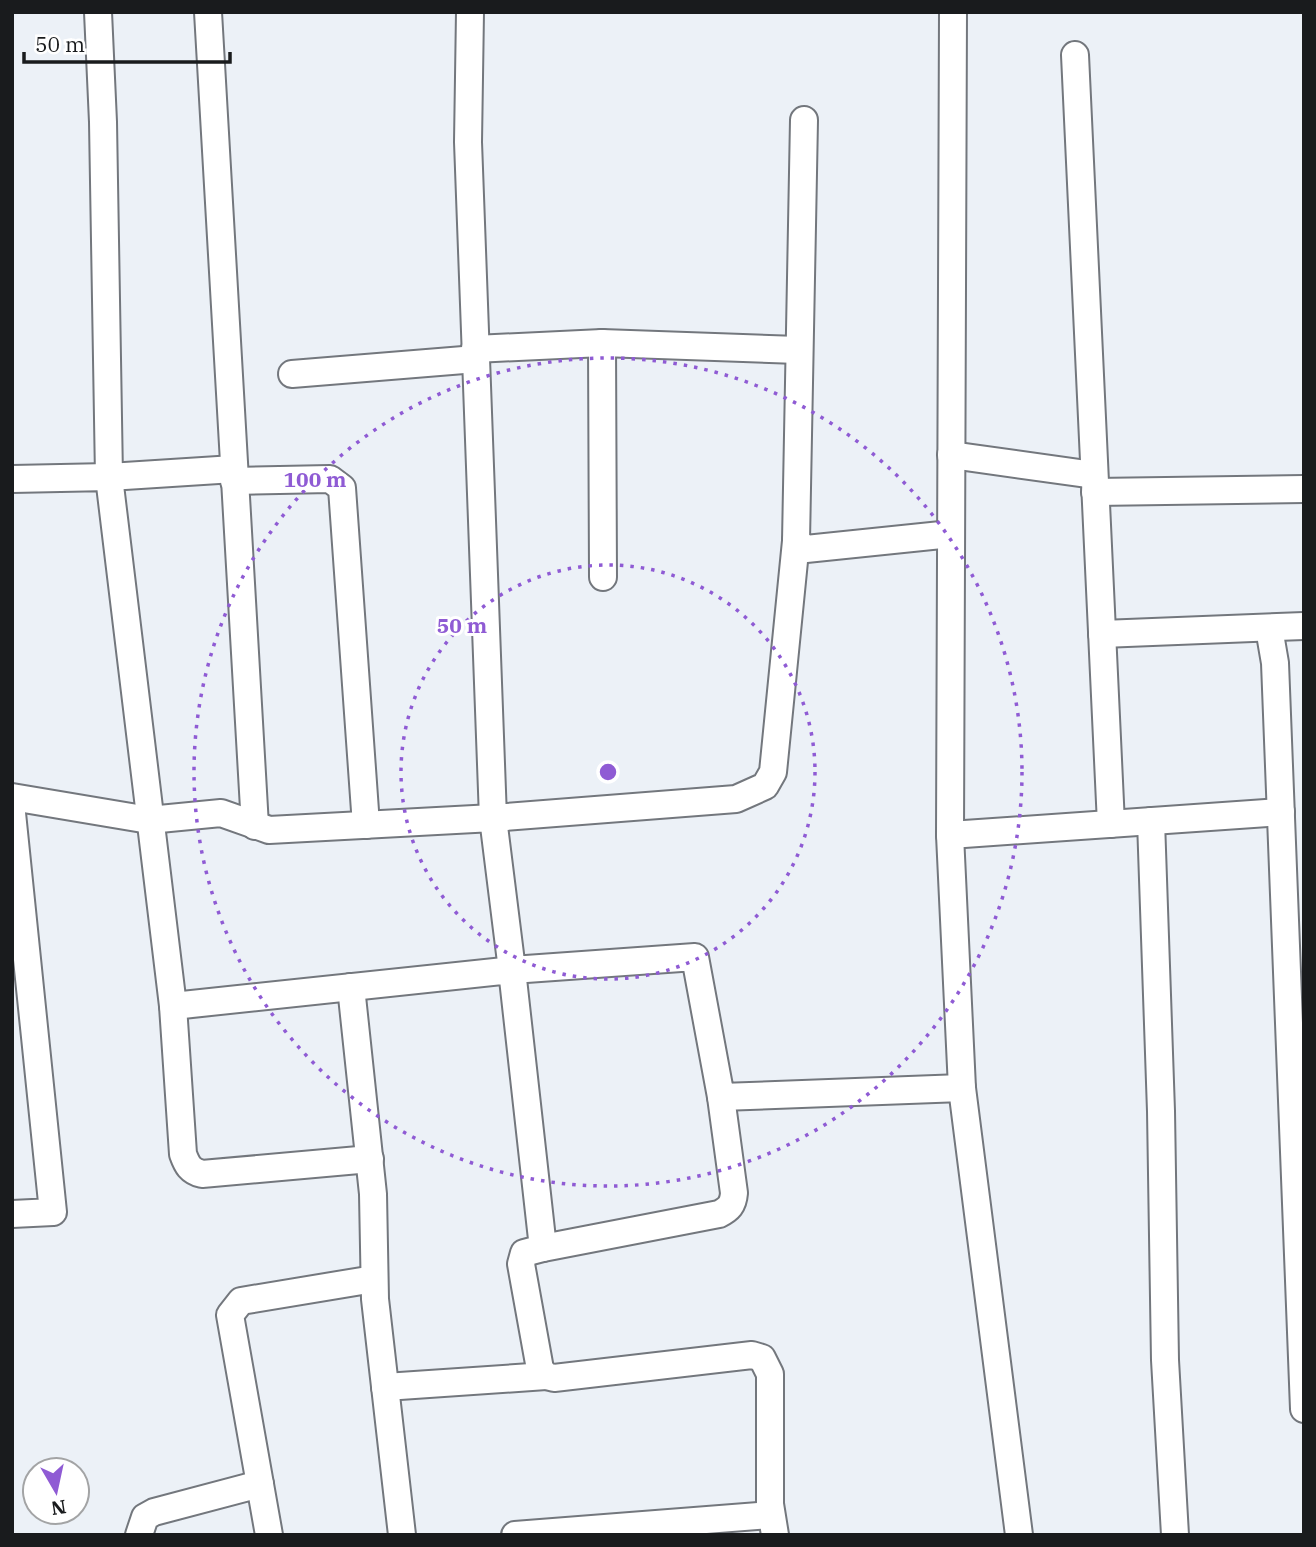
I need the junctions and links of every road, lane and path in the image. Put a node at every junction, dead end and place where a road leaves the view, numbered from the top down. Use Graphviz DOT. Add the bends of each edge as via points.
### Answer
graph roads {
  1 [pos="98,12"];
  2 [pos="208,12"];
  3 [pos="470,12"];
  4 [pos="953,12"];
  5 [pos="1075,55"];
  6 [pos="804,120"];
  7 [pos="602,343"];
  8 [pos="799,350"];
  9 [pos="475,354"];
  10 [pos="292,374"];
  11 [pos="951,455"];
  12 [pos="234,475"];
  13 [pos="109,477"];
  14 [pos="12,479"];
  15 [pos="1095,483"];
  16 [pos="1304,489"];
  17 [pos="951,534"];
  18 [pos="796,541"];
  19 [pos="603,577"];
  20 [pos="1304,626"];
  21 [pos="1269,628"];
  22 [pos="1102,634"];
  23 [pos="12,797"];
  24 [pos="1281,812"];
  25 [pos="12,813"];
  26 [pos="493,818"];
  27 [pos="149,820"];
  28 [pos="1151,821"];
  29 [pos="1111,824"];
  30 [pos="366,825"];
  31 [pos="255,826"];
  32 [pos="950,835"];
  33 [pos="512,970"];
  34 [pos="351,987"];
  35 [pos="173,1006"];
  36 [pos="962,1088"];
  37 [pos="721,1097"];
  38 [pos="370,1159"];
  39 [pos="12,1214"];
  40 [pos="542,1248"];
  41 [pos="374,1279"];
  42 [pos="546,1376"];
  43 [pos="385,1387"];
  44 [pos="1304,1409"];
  45 [pos="260,1484"];
  46 [pos="773,1525"];
  47 [pos="139,1535"];
  48 [pos="269,1535"];
  49 [pos="402,1535"];
  50 [pos="515,1535"];
  51 [pos="1019,1535"];
  52 [pos="1175,1535"];
  1 -- 13 [label="street"];
  2 -- 12 [label="street"];
  3 -- 9 [label="street" via="467,120"];
  4 -- 11 [label="street"];
  5 -- 15 [label="street"];
  6 -- 8 [label="street"];
  7 -- 8 [label="street"];
  7 -- 9 [label="street"];
  7 -- 19 [label="street"];
  8 -- 18 [label="street"];
  9 -- 10 [label="street"];
  9 -- 26 [label="street"];
  11 -- 15 [label="street"];
  11 -- 17 [label="street"];
  12 -- 13 [label="street"];
  12 -- 30 [label="street" via="330,479 342,488"];
  12 -- 31 [label="street"];
  13 -- 14 [label="street"];
  13 -- 27 [label="street"];
  15 -- 16 [label="street"];
  15 -- 22 [label="street"];
  17 -- 18 [label="street" via="806,549"];
  17 -- 32 [label="street"];
  18 -- 26 [label="street" via="773,772 765,786 736,799"];
  20 -- 21 [label="street"];
  21 -- 22 [label="street"];
  21 -- 24 [label="street" via="1275,663"];
  22 -- 29 [label="street"];
  23 -- 27 [label="street"];
  24 -- 28 [label="street"];
  24 -- 44 [label="street"];
  25 -- 39 [label="street" via="53,1212"];
  26 -- 30 [label="street"];
  26 -- 33 [label="street"];
  27 -- 31 [label="street" via="221,813"];
  27 -- 35 [label="street"];
  28 -- 29 [label="street"];
  28 -- 52 [label="street" via="1165,1360"];
  29 -- 32 [label="street"];
  30 -- 31 [label="street" via="269,830"];
  32 -- 36 [label="street"];
  33 -- 34 [label="street"];
  33 -- 37 [label="street" via="695,957"];
  33 -- 40 [label="street"];
  34 -- 35 [label="street"];
  34 -- 38 [label="street"];
  35 -- 38 [label="street" via="183,1154 194,1172"];
  36 -- 37 [label="street"];
  36 -- 51 [label="street"];
  37 -- 40 [label="street" via="734,1193 728,1210"];
  38 -- 41 [label="street"];
  40 -- 42 [label="street" via="524,1253 521,1264 540,1369"];
  41 -- 43 [label="street"];
  41 -- 45 [label="street" via="241,1301 234,1307 230,1324"];
  42 -- 43 [label="street"];
  42 -- 46 [label="street" via="752,1354 762,1358 770,1374"];
  43 -- 49 [label="street"];
  45 -- 47 [label="street" via="154,1512 145,1517"];
  45 -- 48 [label="street"];
  46 -- 50 [label="street"];
}
